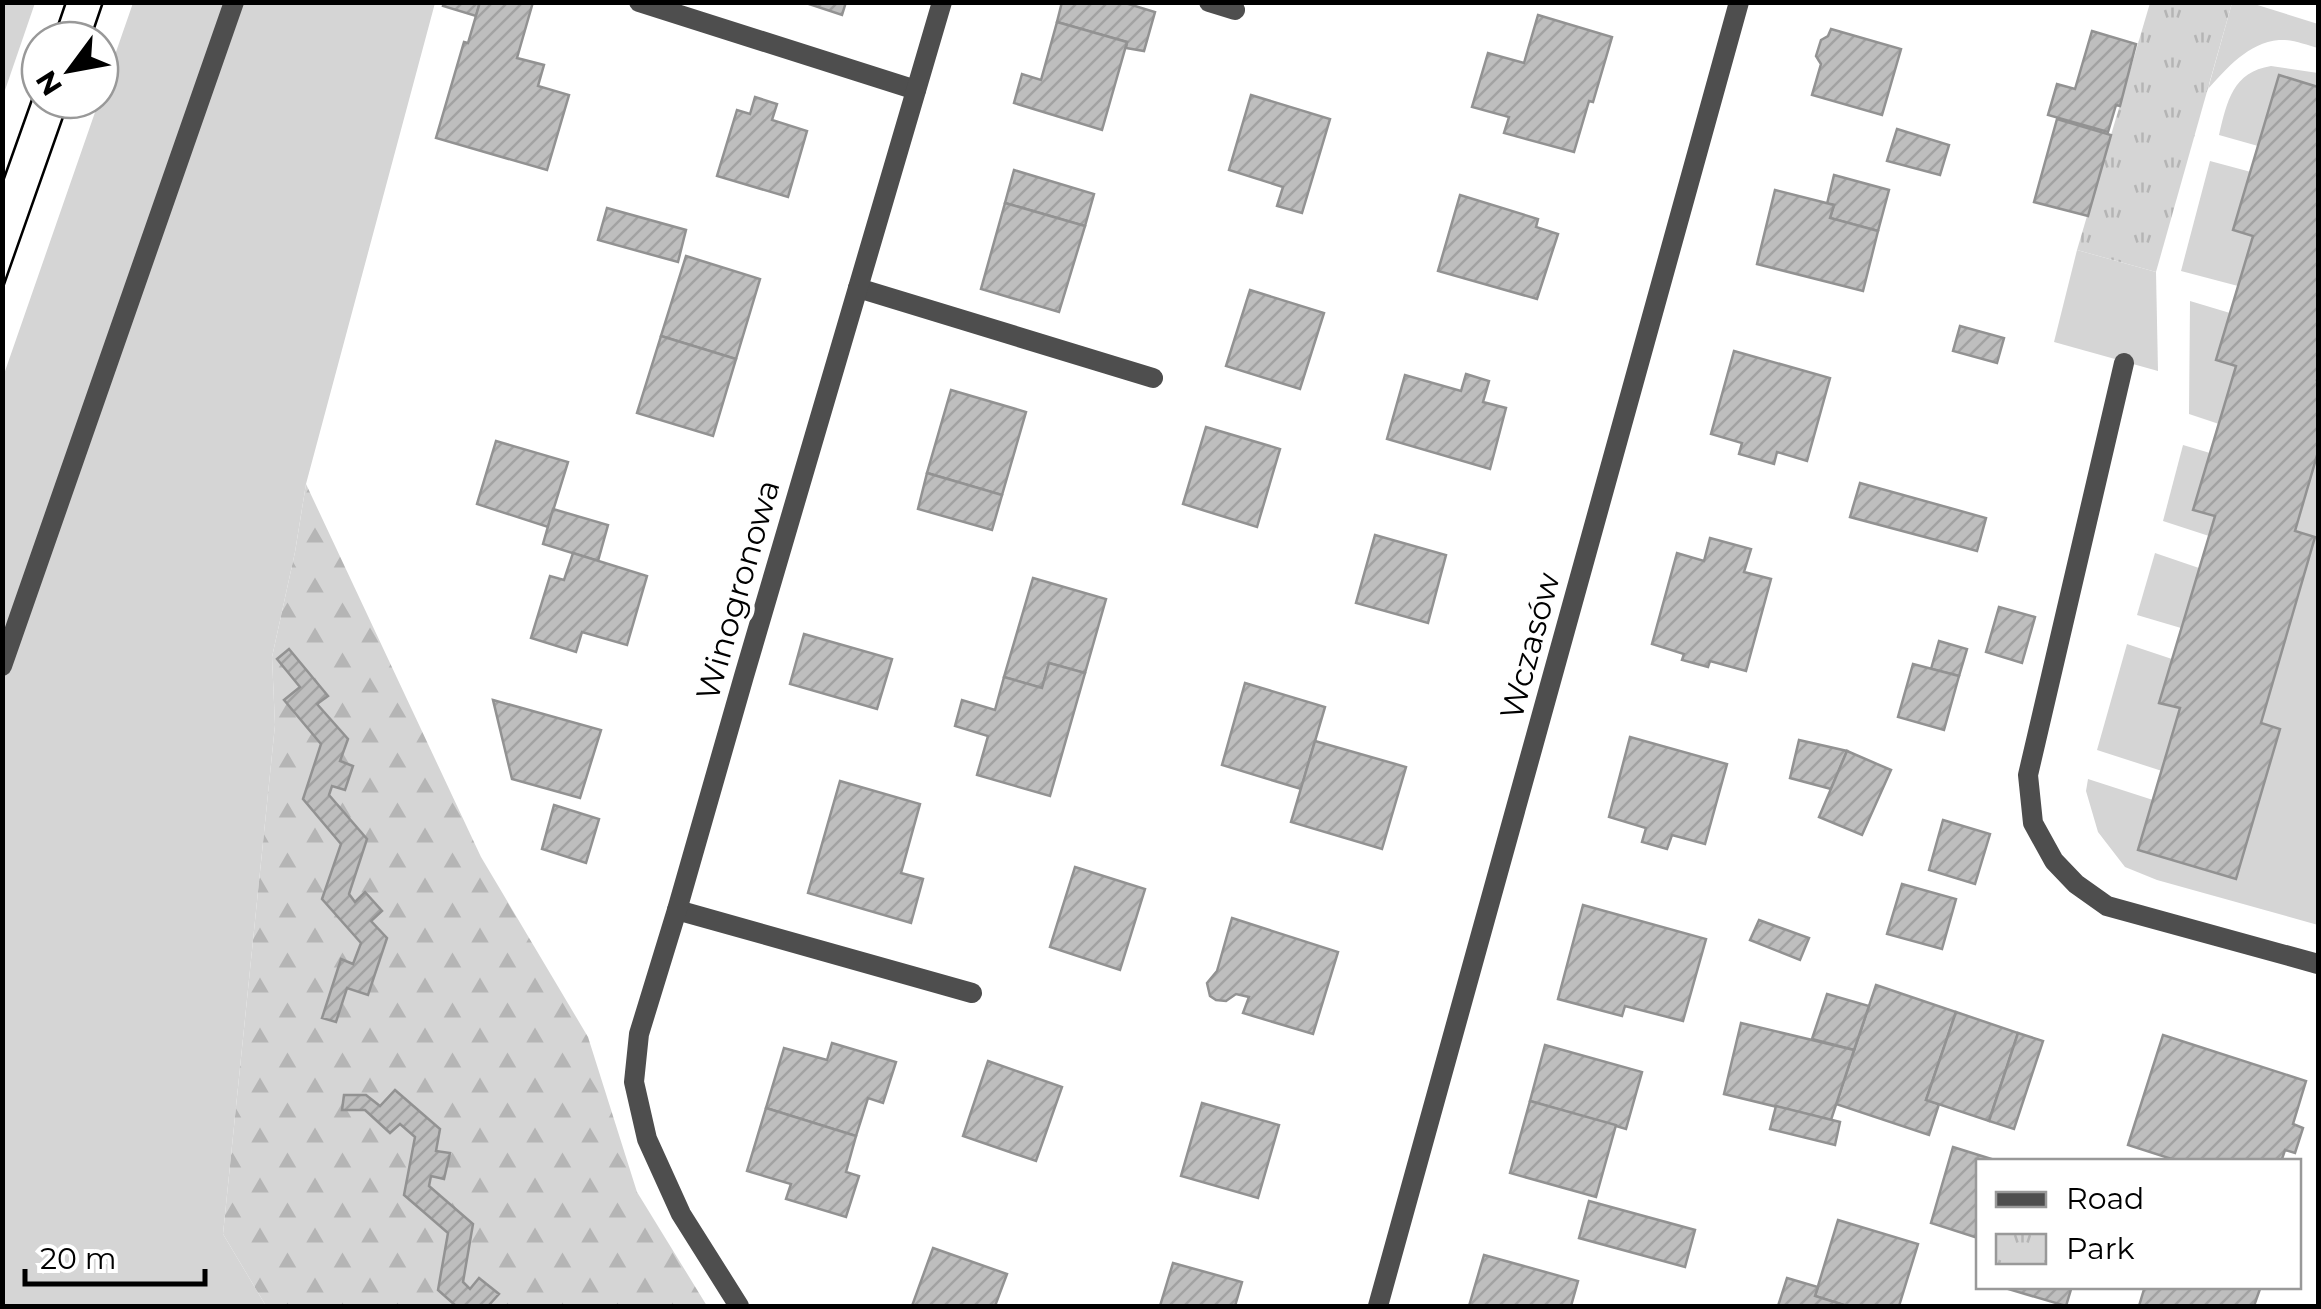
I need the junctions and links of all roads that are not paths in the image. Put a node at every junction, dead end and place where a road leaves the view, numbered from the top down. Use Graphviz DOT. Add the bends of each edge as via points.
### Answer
graph roads {
  1 [pos="234,2"];
  2 [pos="639,2"];
  3 [pos="942,2"];
  4 [pos="1210,2"];
  5 [pos="1739,2"];
  6 [pos="1235,10"];
  7 [pos="916,90"];
  8 [pos="858,288"];
  9 [pos="2124,362"];
  10 [pos="1153,378"];
  11 [pos="2,666"];
  12 [pos="677,910"];
  13 [pos="2318,964"];
  14 [pos="972,993"];
  15 [pos="739,1306"];
  16 [pos="1378,1306"];
  1 -- 11 [label="street"];
  2 -- 7 [label="street"];
  3 -- 7 [label="street, Winogronowa"];
  4 -- 6 [label="street"];
  5 -- 16 [label="street, Wczasów"];
  7 -- 8 [label="street, Winogronowa"];
  8 -- 10 [label="street"];
  8 -- 12 [label="street, Winogronowa"];
  9 -- 13 [label="street" via="2028,775 2033,823 2054,860 2107,906"];
  12 -- 14 [label="street"];
  12 -- 15 [label="street, Winogronowa" via="638,1034 634,1082 647,1140 674,1200"];
}
